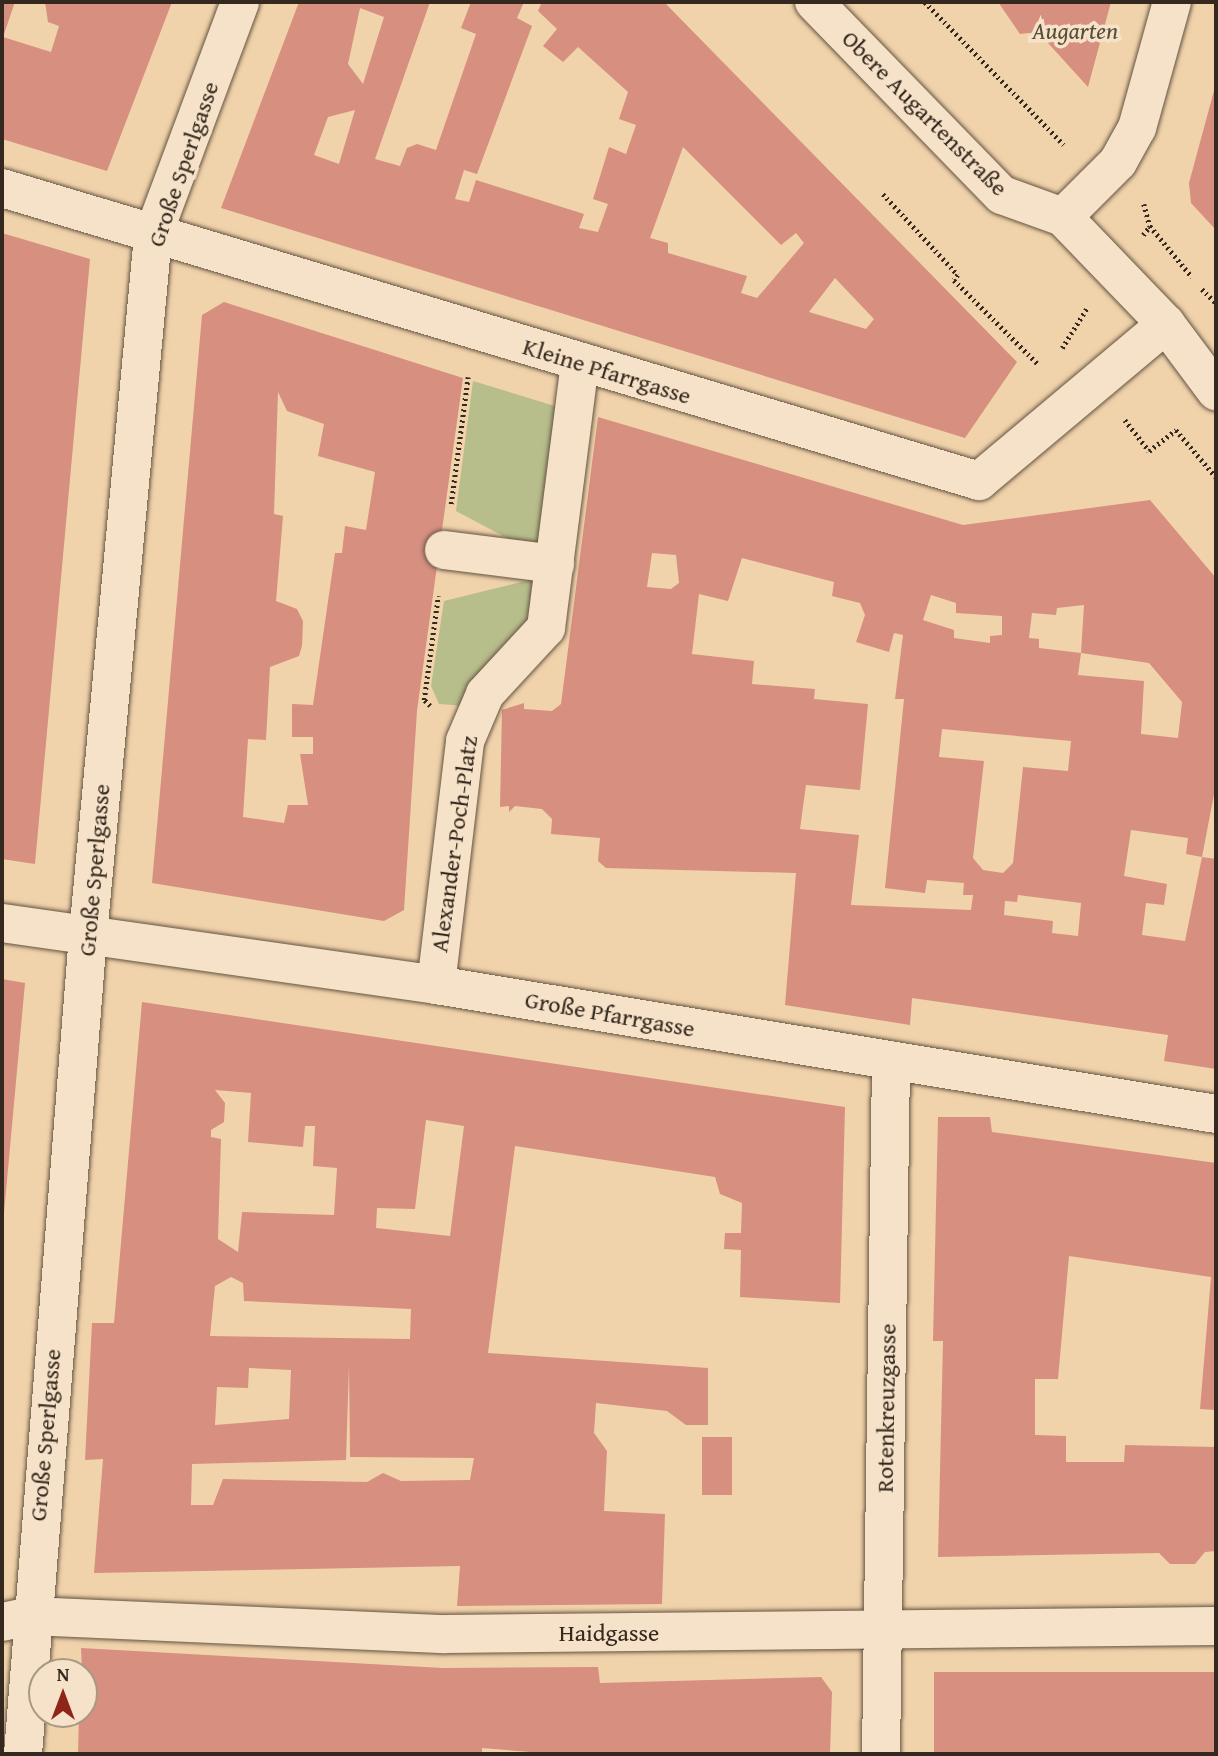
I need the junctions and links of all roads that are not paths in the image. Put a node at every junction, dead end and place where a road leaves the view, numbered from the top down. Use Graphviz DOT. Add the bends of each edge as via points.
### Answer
graph roads {
  1 [pos="240,2"];
  2 [pos="814,2"];
  3 [pos="1172,2"];
  4 [pos="2,188"];
  5 [pos="1063,217"];
  6 [pos="153,235"];
  7 [pos="1166,324"];
  8 [pos="580,364"];
  9 [pos="1216,391"];
  10 [pos="444,550"];
  11 [pos="555,564"];
  12 [pos="2,923"];
  13 [pos="88,935"];
  14 [pos="436,985"];
  15 [pos="891,1062"];
  16 [pos="1216,1114"];
  17 [pos="16,1619"];
  18 [pos="1216,1626"];
  19 [pos="882,1632"];
  20 [pos="23,1754"];
  21 [pos="881,1754"];
  1 -- 6 [label="street, Große Sperlgasse"];
  2 -- 5 [label="street, Obere Augartenstraße" via="1002,195"];
  3 -- 5 [label="street" via="1137,128 1118,162"];
  4 -- 6 [label="street, Kleine Pfarrgasse"];
  5 -- 7 [label="street, Obere Augartenstraße"];
  6 -- 8 [label="street, Kleine Pfarrgasse"];
  6 -- 13 [label="street, Große Sperlgasse"];
  7 -- 8 [label="street, Kleine Pfarrgasse" via="979,481"];
  7 -- 9 [label="street, Obere Augartenstraße"];
  8 -- 11 [label="street, Alexander-Poch-Platz"];
  10 -- 11 [label="street"];
  11 -- 14 [label="street, Alexander-Poch-Platz" via="550,604 538,642 485,694 465,741"];
  12 -- 13 [label="street, Große Pfarrgasse"];
  13 -- 14 [label="street, Große Pfarrgasse"];
  13 -- 17 [label="street, Große Sperlgasse"];
  14 -- 15 [label="street, Große Pfarrgasse"];
  15 -- 16 [label="street, Große Pfarrgasse"];
  15 -- 19 [label="street, Rotenkreuzgasse"];
  17 -- 19 [label="street, Haidgasse" via="446,1634"];
  17 -- 20 [label="street, Große Sperlgasse"];
  18 -- 19 [label="street, Haidgasse"];
  19 -- 21 [label="street, Rotenkreuzgasse"];
}
